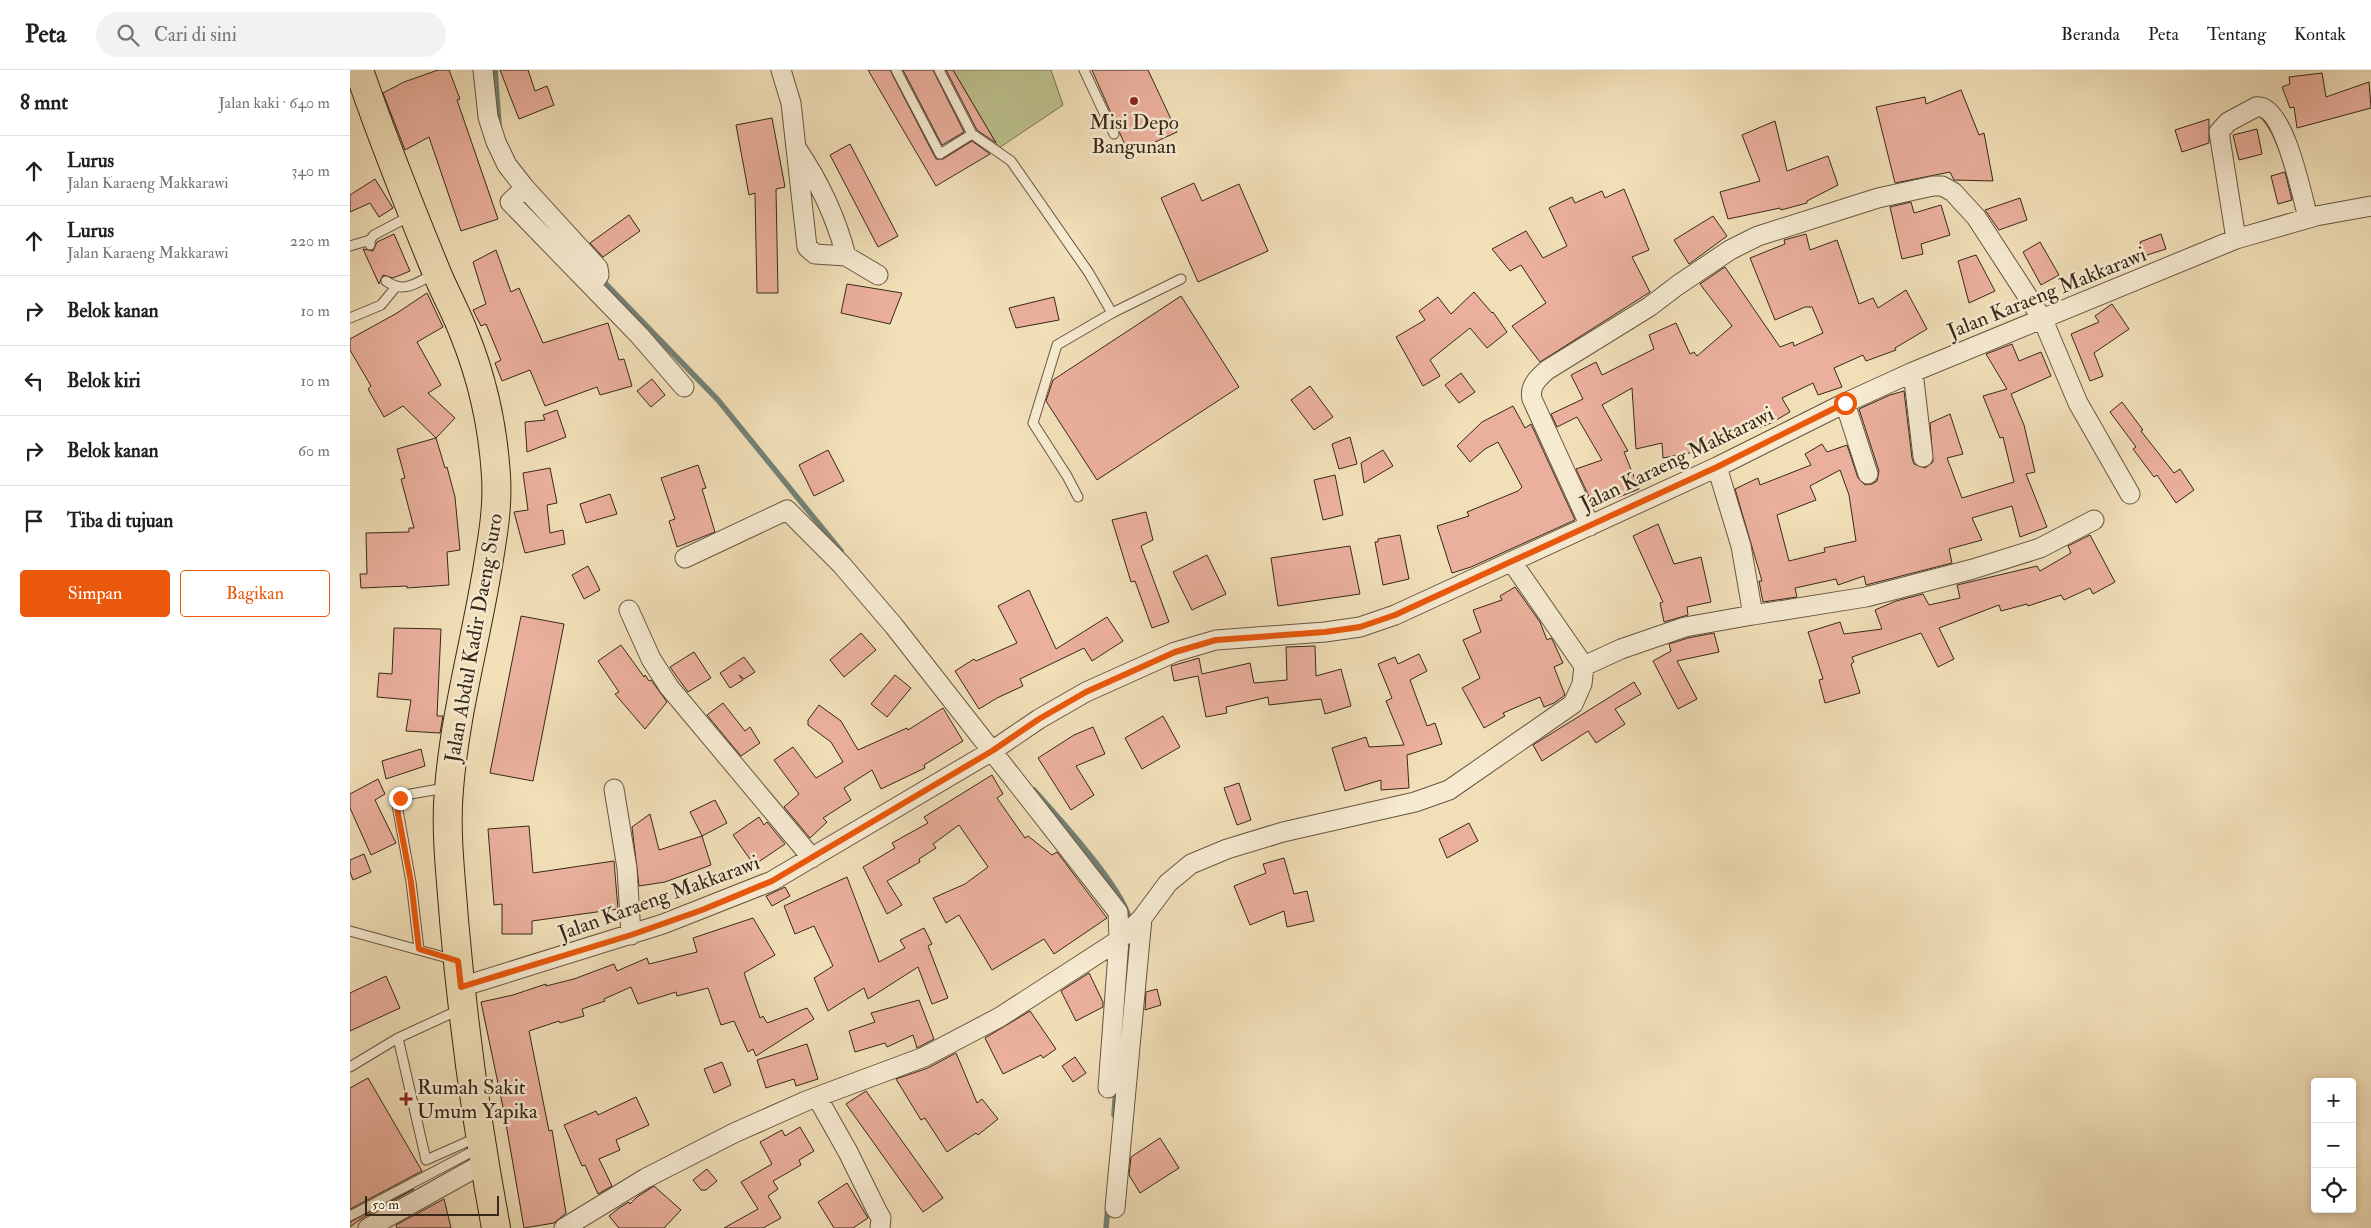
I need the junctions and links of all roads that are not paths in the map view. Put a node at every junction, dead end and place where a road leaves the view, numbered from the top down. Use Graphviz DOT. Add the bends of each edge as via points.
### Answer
graph roads {
  1 [pos="359,70"];
  2 [pos="484,70"];
  3 [pos="781,70"];
  4 [pos="896,70"];
  5 [pos="939,70"];
  6 [pos="1084,70"];
  7 [pos="972,134"];
  8 [pos="1114,134"];
  9 [pos="796,146"];
  10 [pos="2371,206"];
  11 [pos="414,213"];
  12 [pos="2308,218"];
  13 [pos="2236,239"];
  14 [pos="350,246"];
  15 [pos="846,256"];
  16 [pos="437,273"];
  17 [pos="878,275"];
  18 [pos="1181,279"];
  19 [pos="386,281"];
  20 [pos="395,288"];
  21 [pos="1112,313"];
  22 [pos="350,318"];
  23 [pos="2043,320"];
  24 [pos="1913,372"];
  25 [pos="684,387"];
  26 [pos="1845,403"];
  27 [pos="1923,457"];
  28 [pos="1717,467"];
  29 [pos="1868,474"];
  30 [pos="2130,494"];
  31 [pos="1078,497"];
  32 [pos="2094,520"];
  33 [pos="1590,526"];
  34 [pos="685,558"];
  35 [pos="1512,562"];
  36 [pos="629,610"];
  37 [pos="1753,615"];
  38 [pos="1584,666"];
  39 [pos="996,748"];
  40 [pos="449,788"];
  41 [pos="614,789"];
  42 [pos="812,858"];
  43 [pos="1130,929"];
  44 [pos="350,932"];
  45 [pos="631,935"];
  46 [pos="419,949"];
  47 [pos="461,985"];
  48 [pos="398,1038"];
  49 [pos="350,1066"];
  50 [pos="1108,1088"];
  51 [pos="817,1097"];
  52 [pos="482,1149"];
  53 [pos="1115,1208"];
  54 [pos="350,1216"];
  55 [pos="368,1228"];
  56 [pos="496,1228"];
  57 [pos="564,1228"];
  58 [pos="880,1228"];
  1 -- 11 [label="main road, Jalan Abdul Kadir Daeng Suro"];
  2 -- 25 [label="street" via="485,102 496,142 520,193 510,202 595,282"];
  3 -- 9 [label="street" via="791,103"];
  4 -- 7 [label="lane" via="940,154"];
  5 -- 7 [label="lane"];
  6 -- 8 [label="lane"];
  7 -- 21 [label="lane" via="1011,160 1089,273"];
  9 -- 15 [label="street" via="825,196 839,228"];
  9 -- 15 [label="street" via="807,248 815,254"];
  10 -- 12 [label="street, Jalan Karaeng Makkarawi"];
  11 -- 14 [label="lane" via="370,242"];
  11 -- 16 [label="main road, Jalan Abdul Kadir Daeng Suro"];
  12 -- 13 [label="street, Jalan Karaeng Makkarawi"];
  12 -- 13 [label="street" via="2280,125 2269,110 2256,106 2228,122 2219,134"];
  13 -- 23 [label="street, Jalan Karaeng Makkarawi"];
  15 -- 17 [label="street"];
  16 -- 20 [label="lane" via="409,287"];
  16 -- 40 [label="main road, Jalan Abdul Kadir Daeng Suro" via="464,331 485,397 496,474 497,508 460,709"];
  18 -- 21 [label="lane"];
  19 -- 20 [label="lane"];
  20 -- 22 [label="lane" via="381,305"];
  21 -- 31 [label="lane" via="1057,345 1033,423"];
  23 -- 24 [label="street, Jalan Karaeng Makkarawi"];
  23 -- 30 [label="street" via="2078,403"];
  23 -- 33 [label="street" via="1976,217 1953,192 1942,186 1878,198 1758,236 1730,250 1537,379 1531,393 1532,400"];
  24 -- 26 [label="street, Jalan Karaeng Makkarawi"];
  24 -- 27 [label="street"];
  26 -- 28 [label="street, Jalan Karaeng Makkarawi"];
  26 -- 29 [label="street"];
  28 -- 33 [label="street, Jalan Karaeng Makkarawi"];
  28 -- 37 [label="street" via="1741,546"];
  32 -- 37 [label="street" via="2040,548 1973,569 1866,597"];
  33 -- 35 [label="street, Jalan Karaeng Makkarawi"];
  34 -- 39 [label="street" via="788,510 841,564"];
  35 -- 38 [label="street"];
  35 -- 39 [label="street, Jalan Karaeng Makkarawi" via="1395,615 1360,627 1249,636 1194,645 1086,692"];
  36 -- 42 [label="street" via="651,660 669,687"];
  37 -- 38 [label="street" via="1685,627"];
  38 -- 43 [label="street" via="1579,696 1573,704 1449,790 1227,849 1191,864 1177,874"];
  39 -- 42 [label="street, Jalan Karaeng Makkarawi"];
  39 -- 43 [label="street" via="1112,902 1120,921"];
  40 -- 46 [label="lane" via="405,795 397,805"];
  40 -- 47 [label="main road, Jalan Abdul Kadir Daeng Suro" via="448,822"];
  41 -- 45 [label="street" via="627,868"];
  42 -- 45 [label="street, Jalan Karaeng Makkarawi" via="751,891"];
  43 -- 50 [label="street"];
  43 -- 51 [label="street" via="1000,1017 951,1044 896,1069"];
  43 -- 53 [label="street"];
  44 -- 46 [label="lane"];
  45 -- 47 [label="street, Jalan Karaeng Makkarawi"];
  46 -- 47 [label="lane"];
  47 -- 48 [label="lane"];
  47 -- 52 [label="main road, Jalan Abdul Kadir Daeng Suro"];
  48 -- 49 [label="lane"];
  48 -- 52 [label="lane" via="426,1160"];
  51 -- 57 [label="street" via="762,1120 646,1178"];
  51 -- 58 [label="street" via="878,1211"];
  52 -- 54 [label="lane"];
  52 -- 55 [label="street"];
  52 -- 56 [label="main road, Jalan Abdul Kadir Daeng Suro"];
}
